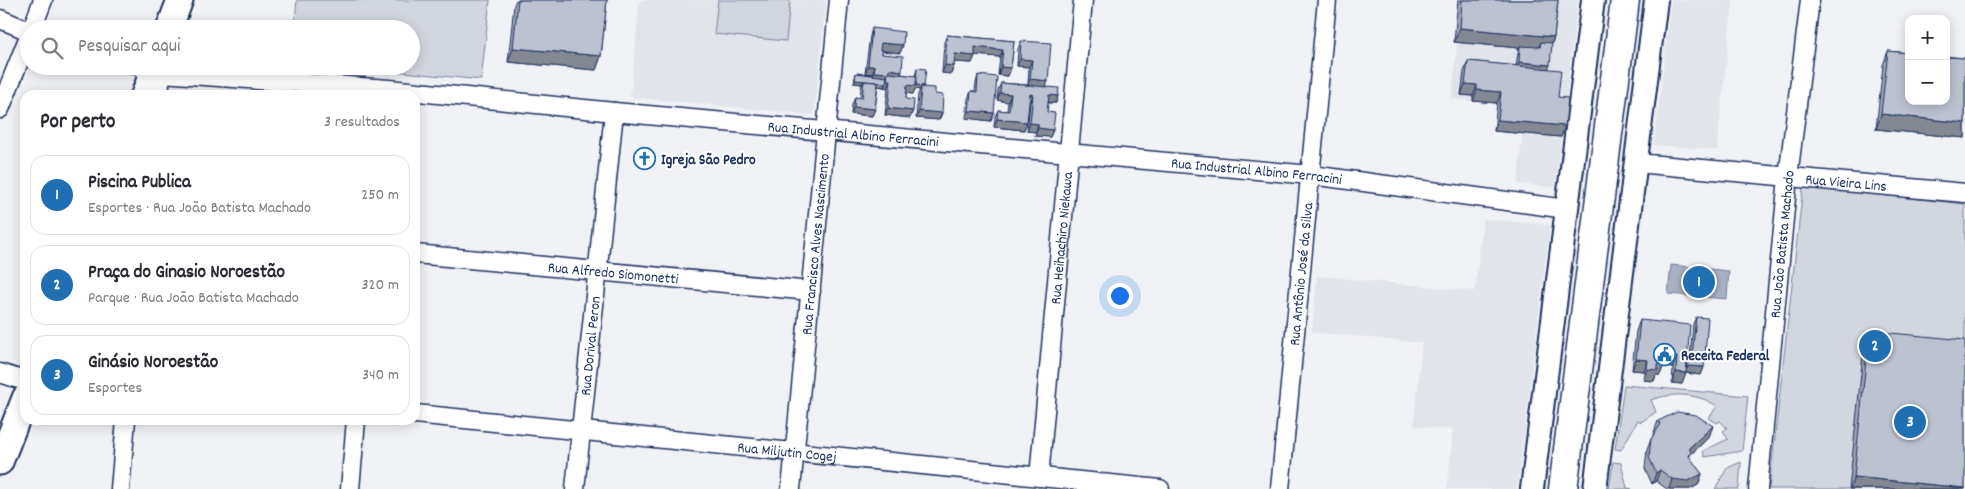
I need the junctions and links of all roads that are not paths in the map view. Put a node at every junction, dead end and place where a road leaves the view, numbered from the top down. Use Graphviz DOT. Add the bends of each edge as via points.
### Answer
graph roads {
  1 [pos="43,0"];
  2 [pos="180,0"];
  3 [pos="839,0"];
  4 [pos="1083,0"];
  5 [pos="1327,0"];
  6 [pos="1593,0"];
  7 [pos="1625,0"];
  8 [pos="1656,0"];
  9 [pos="1810,0"];
  10 [pos="0,19"];
  11 [pos="34,20"];
  12 [pos="172,20"];
  13 [pos="20,26"];
  14 [pos="20,59"];
  15 [pos="150,75"];
  16 [pos="154,75"];
  17 [pos="214,75"];
  18 [pos="146,90"];
  19 [pos="158,90"];
  20 [pos="368,90"];
  21 [pos="420,95"];
  22 [pos="0,109"];
  23 [pos="614,112"];
  24 [pos="826,132"];
  25 [pos="1069,152"];
  26 [pos="1637,163"];
  27 [pos="1311,175"];
  28 [pos="1788,177"];
  29 [pos="1965,193"];
  30 [pos="1567,209"];
  31 [pos="420,254"];
  32 [pos="598,270"];
  33 [pos="810,291"];
  34 [pos="0,372"];
  35 [pos="20,379"];
  36 [pos="20,411"];
  37 [pos="420,415"];
  38 [pos="126,425"];
  39 [pos="356,425"];
  40 [pos="581,431"];
  41 [pos="795,452"];
  42 [pos="0,462"];
  43 [pos="1039,477"];
  44 [pos="120,489"];
  45 [pos="350,489"];
  46 [pos="575,489"];
  47 [pos="791,489"];
  48 [pos="1160,489"];
  49 [pos="1280,489"];
  50 [pos="1532,489"];
  51 [pos="1563,489"];
  52 [pos="1595,489"];
  53 [pos="1758,489"];
  1 -- 11 [label="street"];
  2 -- 12 [label="main road"];
  3 -- 24 [label="street, Rua Francisco Alves Nascimento"];
  4 -- 25 [label="street, Rua Heihachiro Niekawa"];
  5 -- 27 [label="street, Rua Antônio José da Silva"];
  6 -- 30 [label="street"];
  7 -- 51 [label="main road"];
  8 -- 26 [label="street"];
  9 -- 28 [label="street, Rua João Batista Machado"];
  10 -- 13 [label="street"];
  14 -- 22 [label="street"];
  15 -- 18 [label="main road"];
  16 -- 19 [label="street"];
  17 -- 20 [label="street, Rua Industrial Albino Ferracini"];
  21 -- 23 [label="street, Rua Industrial Albino Ferracini"];
  23 -- 24 [label="street, Rua Industrial Albino Ferracini"];
  23 -- 32 [label="street, Rua Dorival Peron"];
  24 -- 25 [label="street, Rua Industrial Albino Ferracini"];
  24 -- 33 [label="street, Rua Francisco Alves Nascimento"];
  25 -- 27 [label="street, Rua Industrial Albino Ferracini"];
  25 -- 43 [label="street, Rua Heihachiro Niekawa"];
  26 -- 28 [label="street, Rua Vieira Lins"];
  26 -- 52 [label="street"];
  27 -- 30 [label="street, Rua Industrial Albino Ferracini"];
  27 -- 49 [label="street, Rua Antônio José da Silva"];
  28 -- 29 [label="street, Rua Vieira Lins"];
  28 -- 53 [label="street, Rua João Batista Machado"];
  30 -- 50 [label="street"];
  31 -- 32 [label="street, Rua Alfredo Siomonetti"];
  32 -- 33 [label="street, Rua Alfredo Siomonetti"];
  32 -- 40 [label="street, Rua Dorival Peron"];
  33 -- 41 [label="street, Rua Francisco Alves Nascimento"];
  34 -- 35 [label="street"];
  36 -- 42 [label="main road"];
  37 -- 40 [label="street, Rua Miljutin Cogej"];
  38 -- 44 [label="street"];
  39 -- 45 [label="street"];
  40 -- 41 [label="street, Rua Miljutin Cogej"];
  40 -- 46 [label="street, Rua Dorival Peron"];
  41 -- 43 [label="street, Rua Miljutin Cogej"];
  41 -- 47 [label="street, Rua Francisco Alves Nascimento"];
  43 -- 48 [label="street, Rua Miljutin Cogej"];
}
